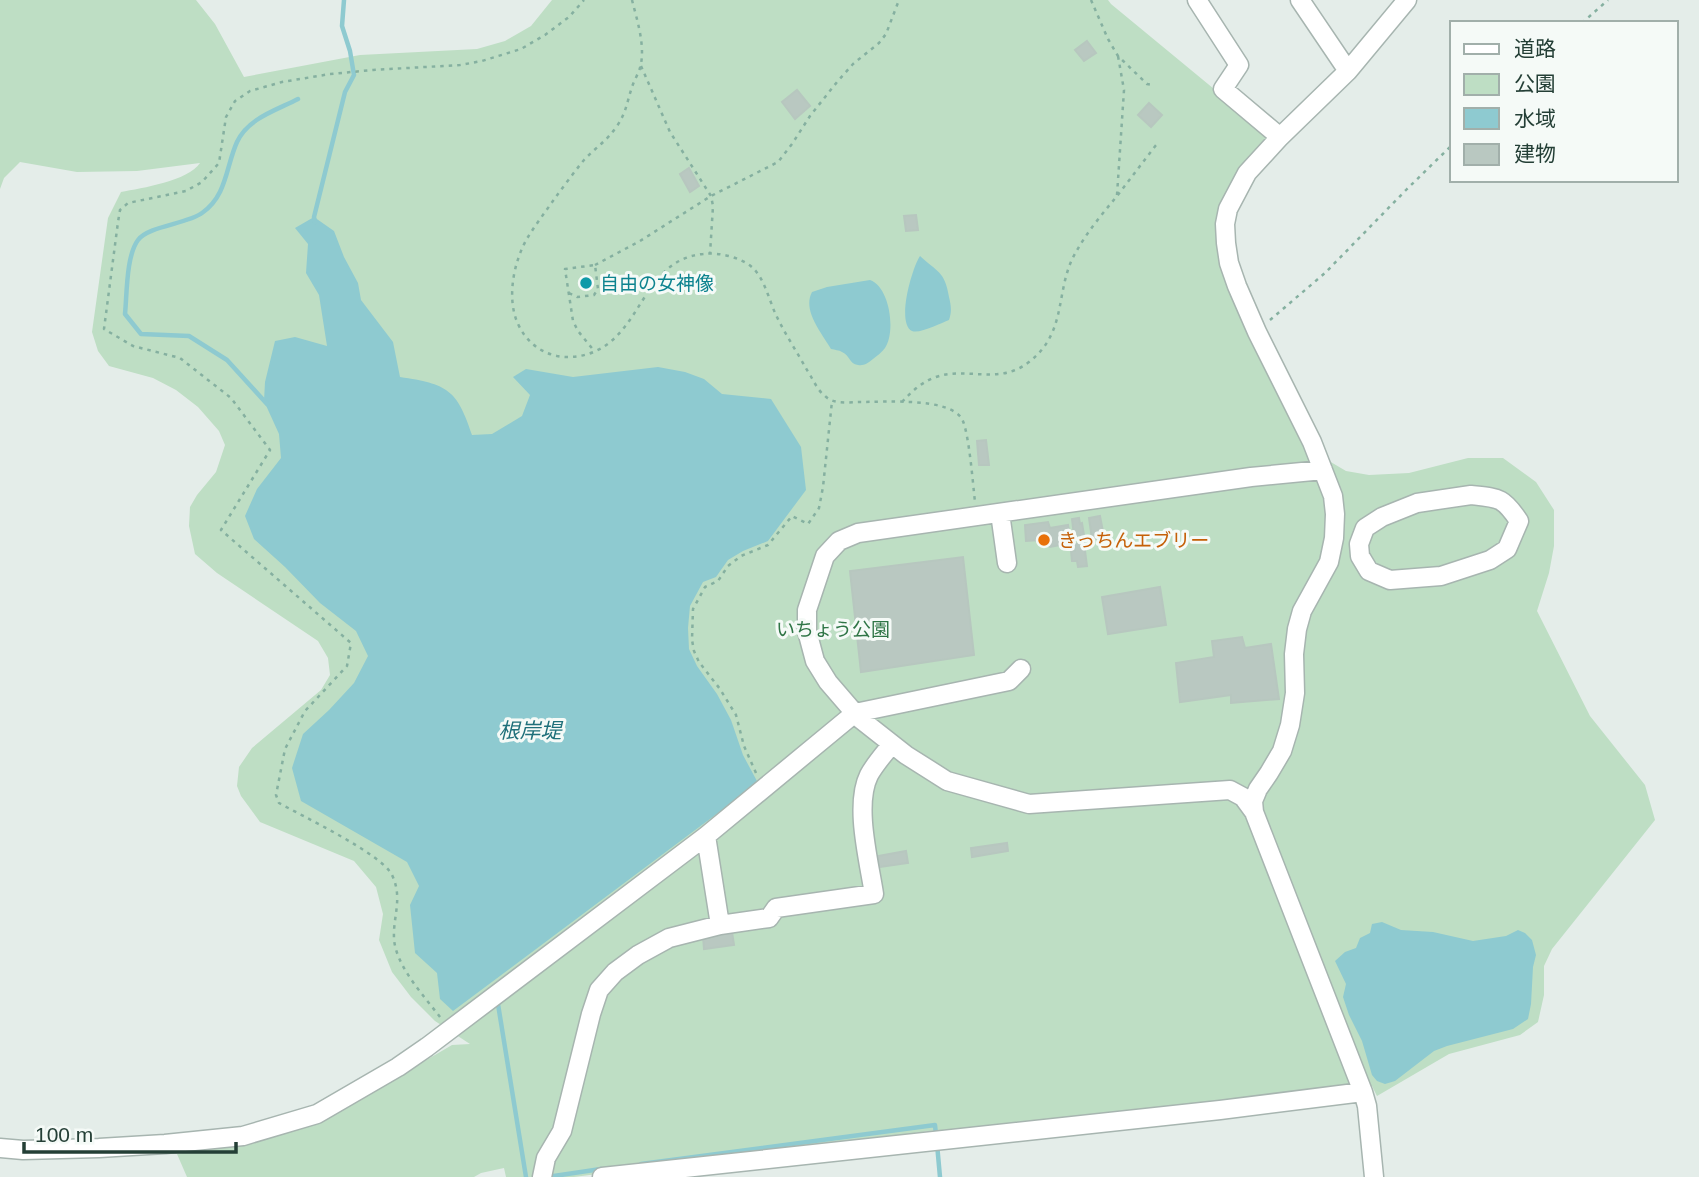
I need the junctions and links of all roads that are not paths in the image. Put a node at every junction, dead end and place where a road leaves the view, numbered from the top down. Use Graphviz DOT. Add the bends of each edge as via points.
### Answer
graph roads {
  1 [pos="1197,0"];
  2 [pos="1300,0"];
  3 [pos="1407,0"];
  4 [pos="1348,71"];
  5 [pos="1280,137"];
  6 [pos="1323,470"];
  7 [pos="1000,513"];
  8 [pos="1007,563"];
  9 [pos="1368,571"];
  10 [pos="1021,669"];
  11 [pos="855,713"];
  12 [pos="892,744"];
  13 [pos="1254,812"];
  14 [pos="706,836"];
  15 [pos="720,925"];
  16 [pos="1363,1092"];
  17 [pos="0,1147"];
  18 [pos="542,1177"];
  19 [pos="602,1177"];
  20 [pos="1374,1177"];
  1 -- 5 [label="street" via="1239,65 1223,89"];
  2 -- 4 [label="street"];
  3 -- 4 [label="street"];
  4 -- 5 [label="street"];
  5 -- 6 [label="street" via="1247,173 1228,209 1229,263"];
  6 -- 7 [label="street"];
  6 -- 13 [label="street" via="1333,496 1334,538 1329,562 1302,611 1290,725 1282,751 1253,801"];
  7 -- 8 [label="street"];
  7 -- 11 [label="street" via="858,533 839,541 825,556 807,610 807,631 815,662"];
  9 -- 9 [label="street" via="1359,544 1365,528 1417,503 1471,495 1498,498 1519,521 1507,549 1490,560 1441,576 1390,580"];
  10 -- 11 [label="street" via="1009,681"];
  11 -- 12 [label="street"];
  11 -- 14 [label="street"];
  12 -- 13 [label="street" via="947,781 1029,804 1230,790 1243,797"];
  12 -- 15 [label="street" via="863,790 874,894 776,908 769,918"];
  13 -- 16 [label="street"];
  14 -- 15 [label="street"];
  14 -- 17 [label="street" via="427,1047 317,1114 243,1136 99,1148"];
  15 -- 18 [label="street" via="669,938 615,972 599,990 562,1131 546,1158"];
  16 -- 19 [label="street"];
  16 -- 20 [label="street"];
}
